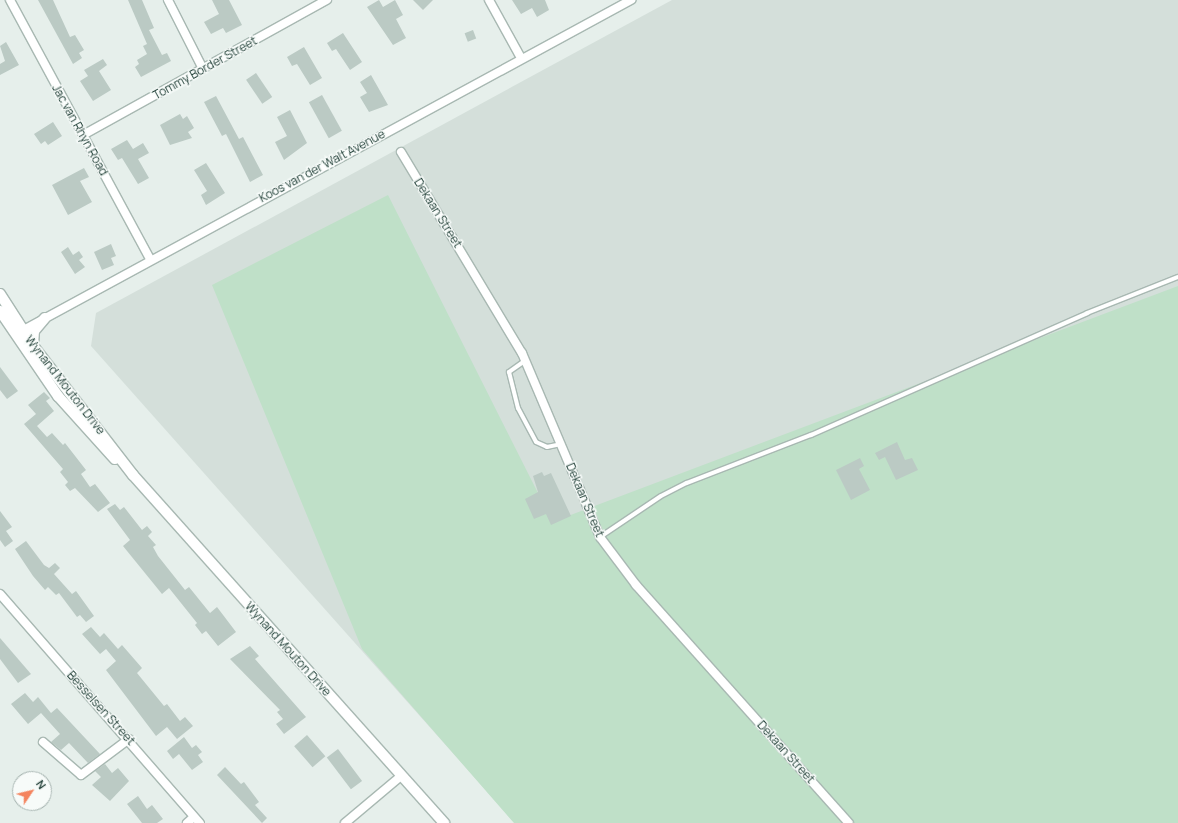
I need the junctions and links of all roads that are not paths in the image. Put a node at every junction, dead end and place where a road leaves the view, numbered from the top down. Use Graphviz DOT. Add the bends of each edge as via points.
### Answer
graph roads {
  1 [pos="10,0"];
  2 [pos="168,0"];
  3 [pos="327,0"];
  4 [pos="489,0"];
  5 [pos="630,0"];
  6 [pos="521,58"];
  7 [pos="204,69"];
  8 [pos="84,134"];
  9 [pos="401,152"];
  10 [pos="150,259"];
  11 [pos="1178,277"];
  12 [pos="0,294"];
  13 [pos="0,311"];
  14 [pos="45,318"];
  15 [pos="19,333"];
  16 [pos="33,345"];
  17 [pos="526,360"];
  18 [pos="66,386"];
  19 [pos="56,392"];
  20 [pos="562,444"];
  21 [pos="133,474"];
  22 [pos="600,537"];
  23 [pos="0,594"];
  24 [pos="129,740"];
  25 [pos="43,742"];
  26 [pos="401,776"];
  27 [pos="197,820"];
  28 [pos="187,823"];
  29 [pos="346,823"];
  30 [pos="444,823"];
  31 [pos="849,823"];
  1 -- 8 [label="street, Jac van Rhyn Road"];
  2 -- 7 [label="street"];
  3 -- 7 [label="street, Tommy Border Street"];
  4 -- 6 [label="street"];
  5 -- 6 [label="street, Koos van der Walt Avenue"];
  6 -- 10 [label="street, Koos van der Walt Avenue"];
  7 -- 8 [label="street, Tommy Border Street"];
  8 -- 10 [label="street, Jac van Rhyn Road"];
  9 -- 17 [label="street, Dekaan Street"];
  10 -- 14 [label="street, Koos van der Walt Avenue"];
  11 -- 22 [label="lane" via="1087,312 811,435 687,483 660,496"];
  12 -- 15 [label="street, Wynand Mouton Drive"];
  13 -- 15 [label="street, Wynand Mouton Drive"];
  14 -- 15 [label="street, Koos van der Walt Avenue"];
  14 -- 16 [label="street" via="34,331"];
  15 -- 16 [label="street, Wynand Mouton Drive"];
  15 -- 19 [label="street, Wynand Mouton Drive"];
  16 -- 18 [label="street, Wynand Mouton Drive"];
  17 -- 20 [label="street, Dekaan Street"];
  17 -- 20 [label="lane" via="509,372 518,408 536,442 547,447"];
  18 -- 19 [label="street"];
  18 -- 21 [label="street, Wynand Mouton Drive"];
  19 -- 21 [label="street, Wynand Mouton Drive"];
  20 -- 22 [label="street, Dekaan Street"];
  21 -- 26 [label="street, Wynand Mouton Drive"];
  22 -- 31 [label="street, Dekaan Street" via="636,585"];
  23 -- 24 [label="street, Besselsen Street"];
  24 -- 25 [label="street" via="81,775"];
  24 -- 27 [label="street, Besselsen Street"];
  26 -- 29 [label="street"];
  26 -- 30 [label="street, Wynand Mouton Drive"];
  27 -- 28 [label="street"];
}
